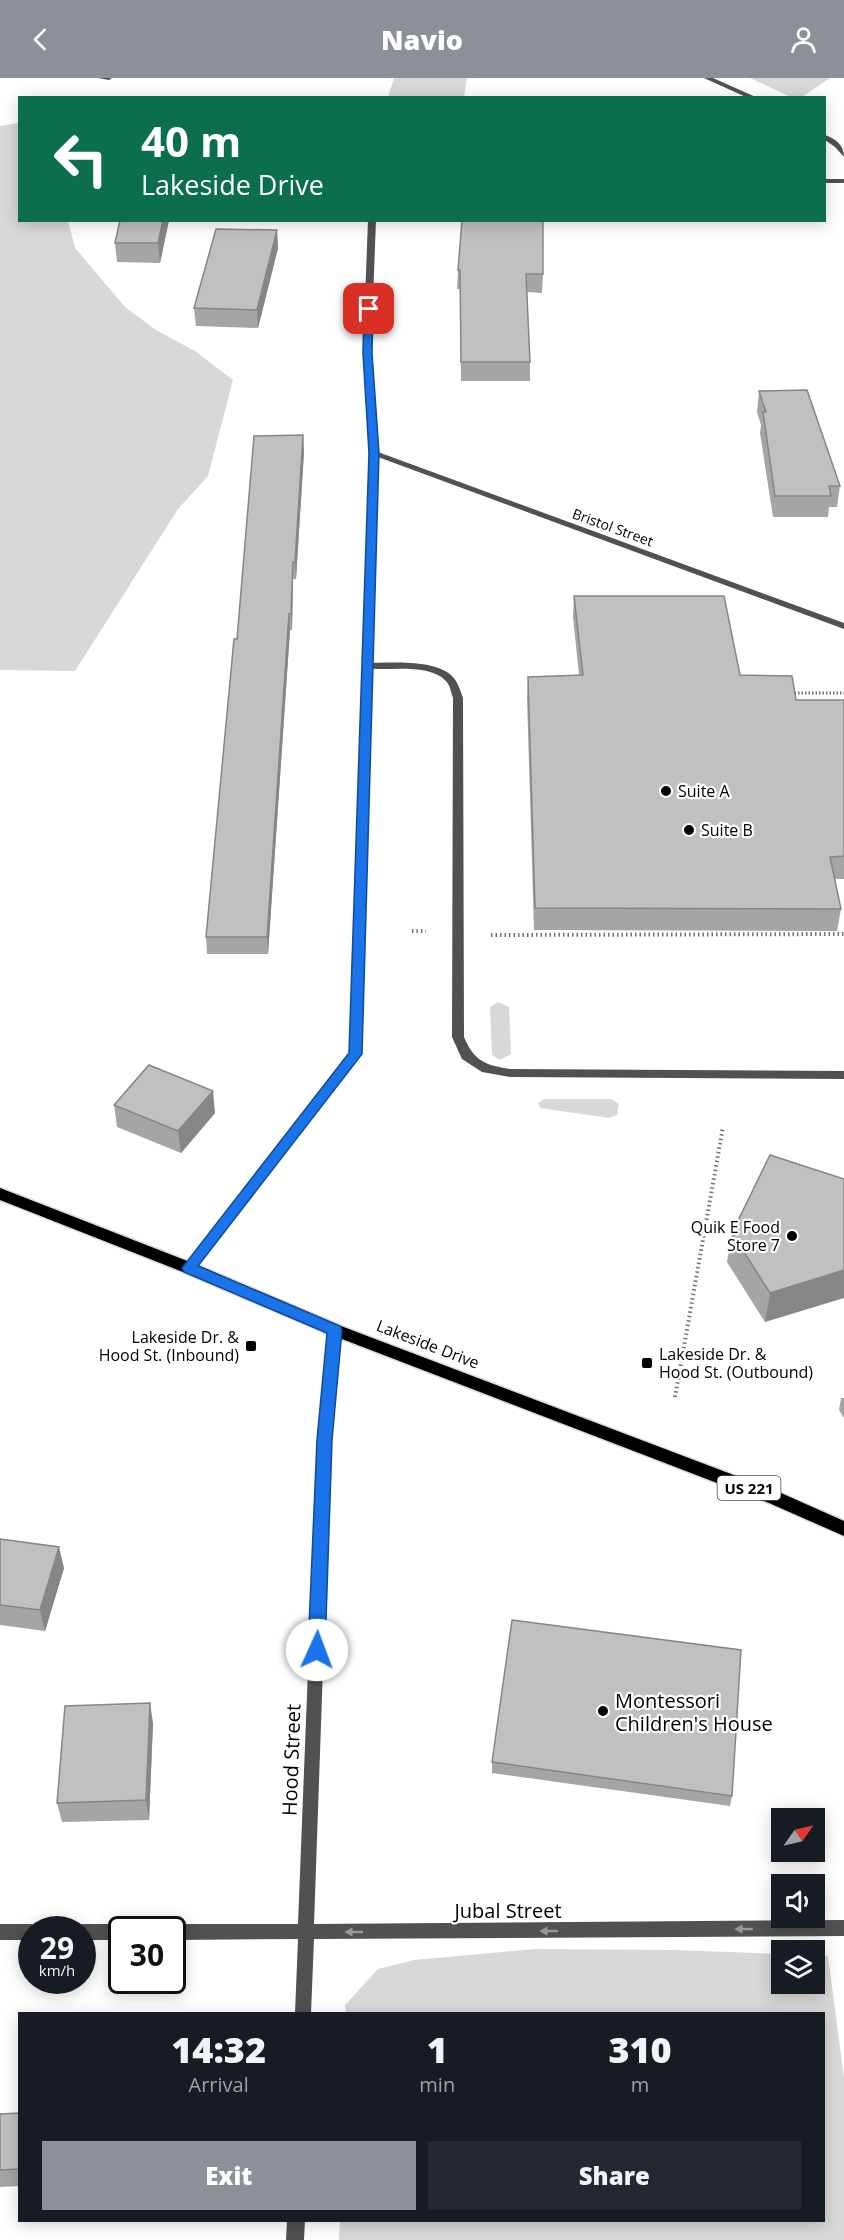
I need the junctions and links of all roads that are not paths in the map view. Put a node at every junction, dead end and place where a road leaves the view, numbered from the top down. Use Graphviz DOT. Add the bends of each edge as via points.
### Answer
graph roads {
  1 [pos="101,78"];
  2 [pos="109,78"];
  3 [pos="706,78"];
  4 [pos="750,96"];
  5 [pos="826,138"];
  6 [pos="844,156"];
  7 [pos="826,181"];
  8 [pos="844,181"];
  9 [pos="372,222"];
  10 [pos="374,453"];
  11 [pos="844,626"];
  12 [pos="367,666"];
  13 [pos="844,1075"];
  14 [pos="0,1194"];
  15 [pos="189,1268"];
  16 [pos="335,1330"];
  17 [pos="844,1528"];
  18 [pos="844,1928"];
  19 [pos="0,1932"];
  20 [pos="18,1932"];
  21 [pos="186,1932"];
  22 [pos="305,1932"];
  23 [pos="303,2012"];
  24 [pos="296,2222"];
  25 [pos="296,2240"];
  1 -- 2 [label="street"];
  3 -- 4 [label="street"];
  5 -- 6 [label="street"];
  7 -- 8 [label="street"];
  9 -- 10 [label="street" via="367,353"];
  10 -- 11 [label="street, Bristol Street"];
  10 -- 12 [label="street"];
  12 -- 13 [label="street" via="408,666 446,675 458,698 458,1037 466,1056 486,1069 510,1073"];
  12 -- 15 [label="street" via="356,1054"];
  14 -- 15 [label="main road, Lakeside Drive / US 221"];
  15 -- 16 [label="main road, Lakeside Drive / US 221"];
  16 -- 17 [label="main road, Lakeside Drive / US 221"];
  16 -- 22 [label="street, Hood Street" via="324,1440"];
  18 -- 22 [label="street, Jubal Street, one-way"];
  19 -- 20 [label="street"];
  21 -- 22 [label="street, Jubal Street"];
  22 -- 23 [label="street, Hood Street"];
  24 -- 25 [label="street"];
}
